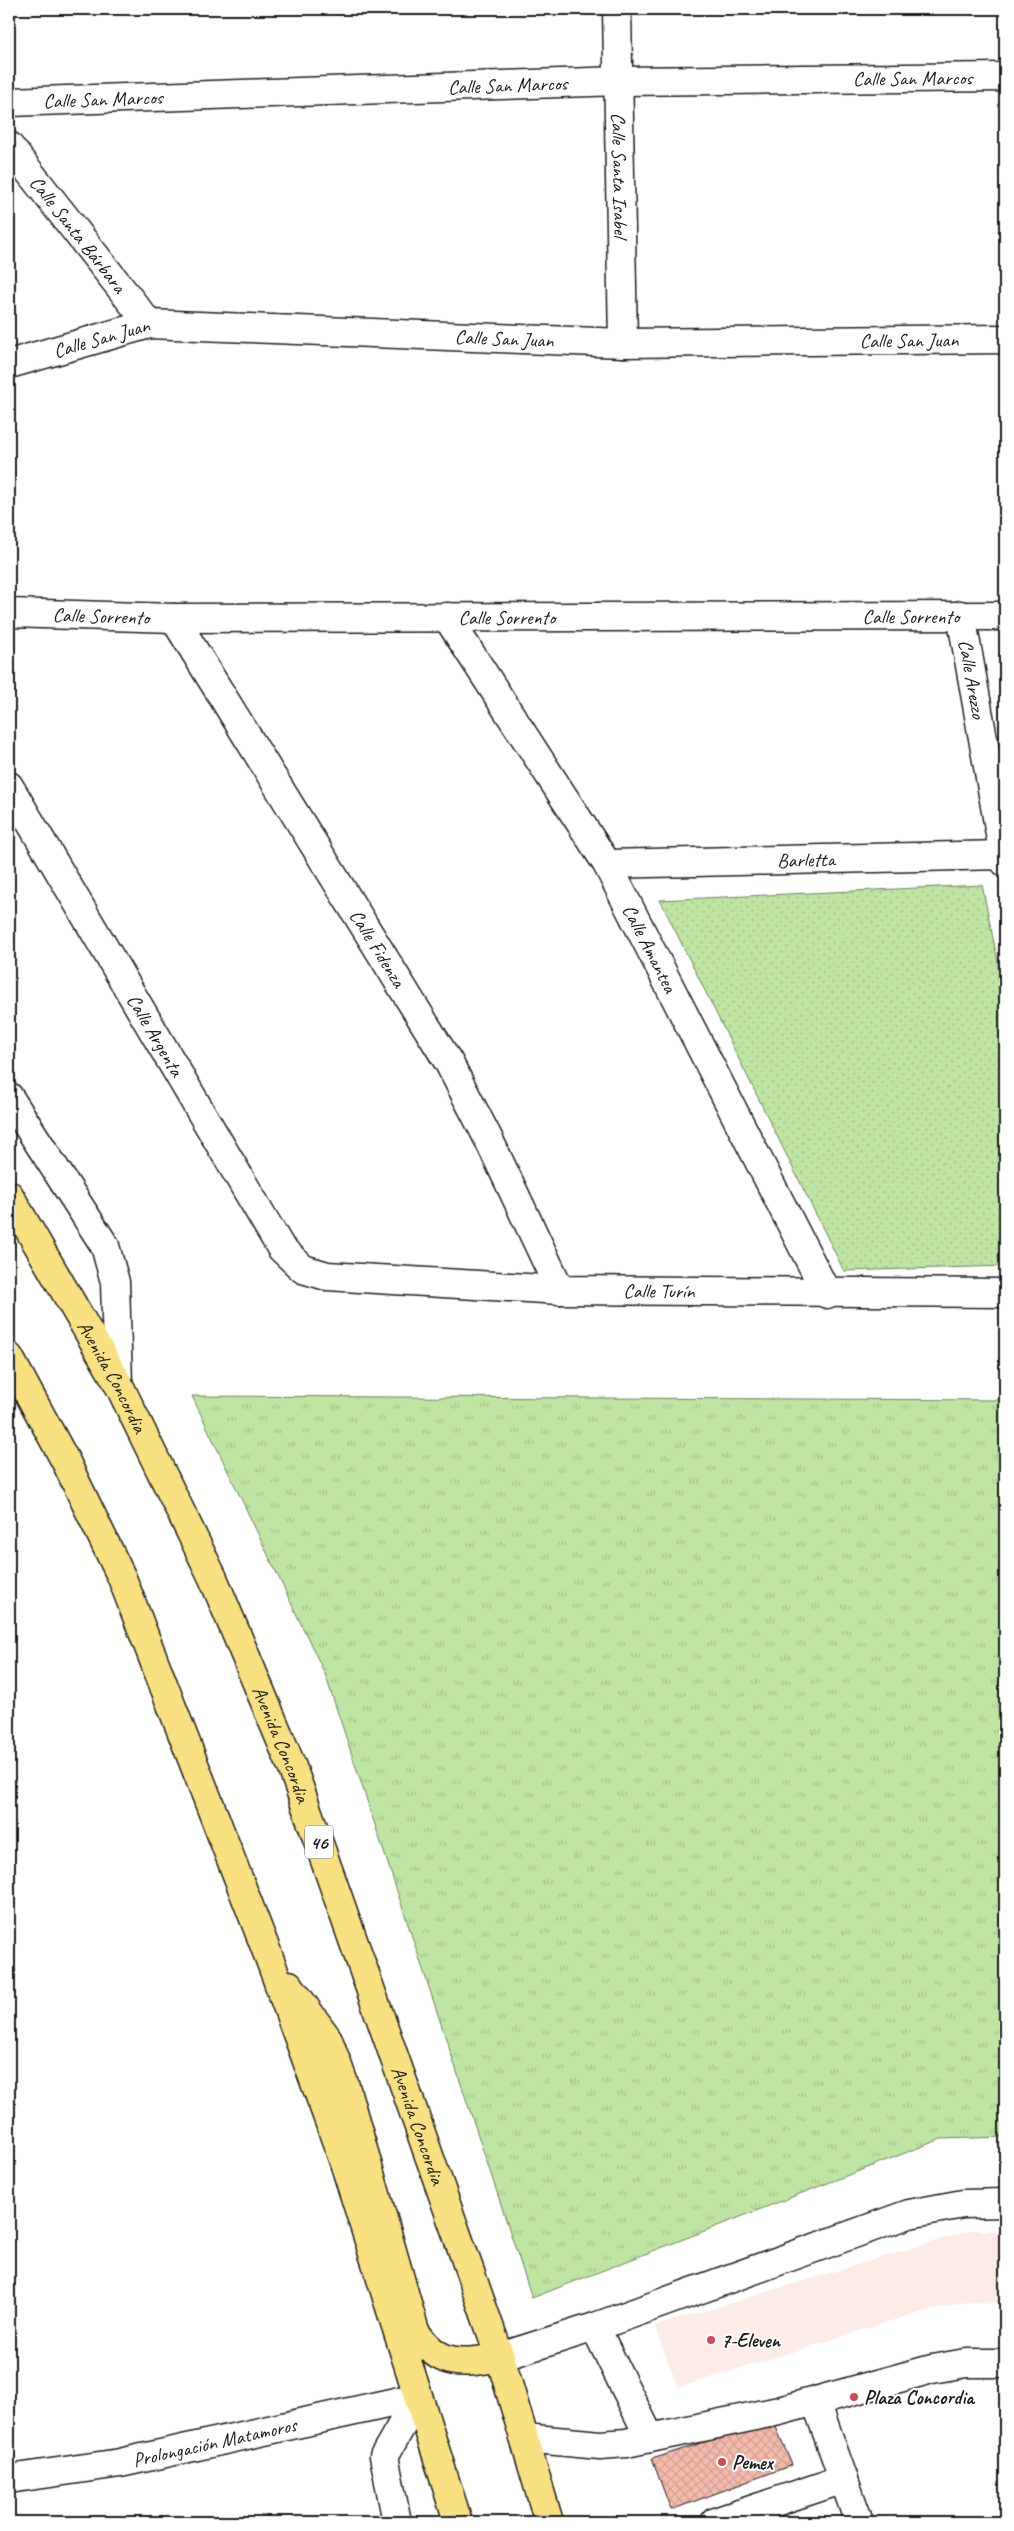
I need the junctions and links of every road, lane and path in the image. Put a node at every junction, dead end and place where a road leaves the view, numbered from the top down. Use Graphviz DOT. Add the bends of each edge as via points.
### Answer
graph roads {
  1 [pos="617,9"];
  2 [pos="1005,77"];
  3 [pos="620,82"];
  4 [pos="9,102"];
  5 [pos="9,146"];
  6 [pos="149,324"];
  7 [pos="1005,339"];
  8 [pos="623,343"];
  9 [pos="9,364"];
  10 [pos="9,613"];
  11 [pos="961,616"];
  12 [pos="1005,616"];
  13 [pos="447,617"];
  14 [pos="174,618"];
  15 [pos="9,786"];
  16 [pos="1005,858"];
  17 [pos="607,864"];
  18 [pos="9,1096"];
  19 [pos="9,1195"];
  20 [pos="313,1274"];
  21 [pos="560,1290"];
  22 [pos="1005,1293"];
  23 [pos="827,1294"];
  24 [pos="9,1358"];
  25 [pos="118,1383"];
  26 [pos="270,1960"];
  27 [pos="1005,2203"];
  28 [pos="595,2327"];
  29 [pos="500,2357"];
  30 [pos="1005,2363"];
  31 [pos="418,2397"];
  32 [pos="816,2402"];
  33 [pos="524,2438"];
  34 [pos="650,2438"];
  35 [pos="9,2479"];
  36 [pos="844,2479"];
  37 [pos="396,2522"];
  38 [pos="458,2522"];
  39 [pos="549,2522"];
  40 [pos="715,2522"];
  41 [pos="859,2522"];
  1 -- 3 [label="street, Calle Santa Isabel"];
  2 -- 3 [label="street, Calle San Marcos"];
  3 -- 4 [label="street, Calle San Marcos"];
  3 -- 8 [label="street, Calle Santa Isabel"];
  5 -- 6 [label="street, Calle Santa Bárbara"];
  6 -- 8 [label="street, Calle San Juan"];
  6 -- 9 [label="street, Calle San Juan"];
  7 -- 8 [label="street, Calle San Juan"];
  10 -- 14 [label="street, Calle Sorrento"];
  11 -- 12 [label="street, Calle Sorrento"];
  11 -- 13 [label="street, Calle Sorrento"];
  11 -- 16 [label="street, Calle Arezzo"];
  13 -- 14 [label="street, Calle Sorrento"];
  13 -- 17 [label="street, Calle Amantea"];
  14 -- 21 [label="street, Calle Fidenza" via="449,1063"];
  15 -- 20 [label="street, Calle Argenta" via="282,1248 303,1270"];
  16 -- 17 [label="street, Barletta"];
  17 -- 23 [label="street, Calle Amantea"];
  18 -- 25 [label="street" via="105,1246 115,1282"];
  19 -- 25 [label="main road, Avenida Concordia / 46"];
  20 -- 21 [label="street, Calle Turín"];
  21 -- 23 [label="street, Calle Turín"];
  22 -- 23 [label="street, Calle Turín"];
  24 -- 26 [label="main road" via="66,1462 122,1578"];
  25 -- 29 [label="main road, Avenida Concordia / 46" via="213,1578 292,1767"];
  26 -- 29 [label="main road" via="328,2039 345,2086 415,2331 430,2349 445,2359 465,2363"];
  26 -- 31 [label="main road" via="344,2162"];
  27 -- 28 [label="street" via="963,2204 909,2214"];
  28 -- 29 [label="street"];
  28 -- 34 [label="street"];
  29 -- 33 [label="main road, Avenida Concordia / 46"];
  30 -- 32 [label="street" via="966,2363 932,2369"];
  31 -- 35 [label="street, Prolongación Matamoros" via="120,2463"];
  31 -- 37 [label="street" via="384,2456"];
  31 -- 38 [label="main road"];
  32 -- 34 [label="street"];
  32 -- 36 [label="street"];
  33 -- 34 [label="street" via="600,2445"];
  33 -- 39 [label="main road, Avenida Concordia / 46"];
  36 -- 40 [label="street"];
  36 -- 41 [label="street"];
}
